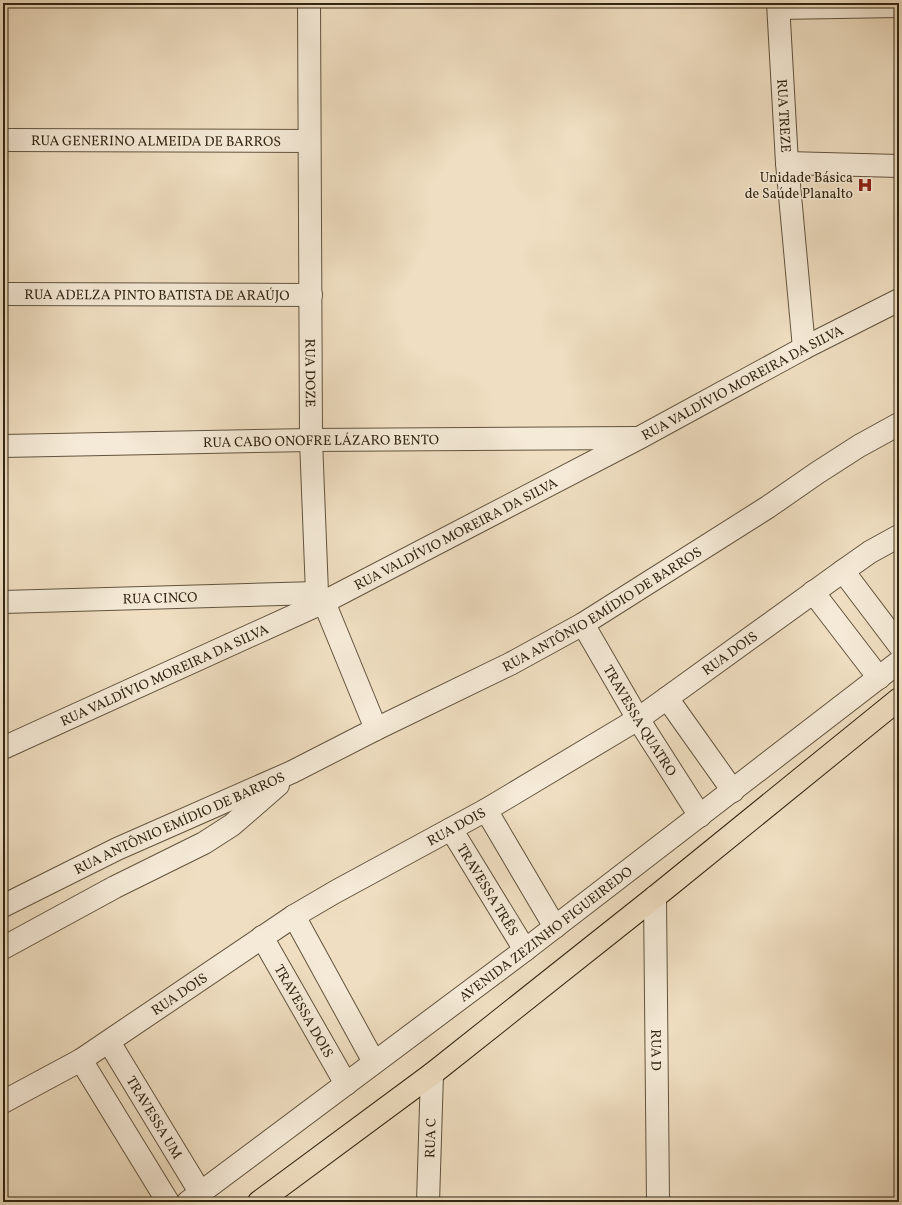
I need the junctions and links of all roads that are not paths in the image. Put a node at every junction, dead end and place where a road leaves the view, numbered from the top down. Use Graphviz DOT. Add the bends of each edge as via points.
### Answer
graph roads {
  1 [pos="308,3"];
  2 [pos="778,5"];
  3 [pos="899,6"];
  4 [pos="3,140"];
  5 [pos="309,141"];
  6 [pos="787,163"];
  7 [pos="899,166"];
  8 [pos="3,294"];
  9 [pos="311,295"];
  10 [pos="899,300"];
  11 [pos="804,348"];
  12 [pos="899,424"];
  13 [pos="639,438"];
  14 [pos="311,440"];
  15 [pos="3,446"];
  16 [pos="899,536"];
  17 [pos="842,571"];
  18 [pos="813,592"];
  19 [pos="320,598"];
  20 [pos="3,602"];
  21 [pos="582,624"];
  22 [pos="899,645"];
  23 [pos="899,662"];
  24 [pos="879,678"];
  25 [pos="667,698"];
  26 [pos="899,699"];
  27 [pos="638,719"];
  28 [pos="376,730"];
  29 [pos="3,748"];
  30 [pos="292,772"];
  31 [pos="733,791"];
  32 [pos="486,810"];
  33 [pos="700,816"];
  34 [pos="451,828"];
  35 [pos="66,874"];
  36 [pos="655,897"];
  37 [pos="81,905"];
  38 [pos="3,906"];
  39 [pos="294,916"];
  40 [pos="555,927"];
  41 [pos="262,938"];
  42 [pos="3,948"];
  43 [pos="525,950"];
  44 [pos="109,1042"];
  45 [pos="80,1060"];
  46 [pos="374,1062"];
  47 [pos="432,1074"];
  48 [pos="346,1084"];
  49 [pos="3,1102"];
  50 [pos="194,1197"];
  51 [pos="168,1202"];
  52 [pos="259,1202"];
  53 [pos="428,1202"];
  54 [pos="658,1202"];
  1 -- 5 [label="street, RUA DOZE"];
  2 -- 3 [label="street"];
  2 -- 6 [label="street, RUA TREZE"];
  4 -- 5 [label="street, RUA GENERINO ALMEIDA DE BARROS"];
  5 -- 9 [label="street, RUA DOZE"];
  6 -- 7 [label="street"];
  6 -- 11 [label="street, RUA TREZE"];
  8 -- 9 [label="street, RUA ADELZA PINTO BATISTA DE ARAÚJO"];
  9 -- 14 [label="street, RUA DOZE"];
  10 -- 11 [label="street, RUA VALDÍVIO MOREIRA DA SILVA"];
  11 -- 13 [label="street, RUA VALDÍVIO MOREIRA DA SILVA"];
  12 -- 21 [label="street, RUA ANTÔNIO EMÍDIO DE BARROS" via="859,446 768,507"];
  13 -- 14 [label="street, RUA CABO ONOFRE LÁZARO BENTO"];
  13 -- 19 [label="street, RUA VALDÍVIO MOREIRA DA SILVA"];
  14 -- 15 [label="street, RUA CABO ONOFRE LÁZARO BENTO"];
  14 -- 19 [label="street, RUA DOZE"];
  16 -- 17 [label="street, RUA DOIS"];
  17 -- 18 [label="street, RUA DOIS"];
  17 -- 22 [label="street"];
  18 -- 24 [label="street"];
  18 -- 25 [label="street, RUA DOIS"];
  19 -- 20 [label="street, RUA CINCO"];
  19 -- 28 [label="street, RUA DOZE"];
  19 -- 29 [label="street, RUA VALDÍVIO MOREIRA DA SILVA"];
  21 -- 27 [label="street, TRAVESSA QUATRO"];
  21 -- 28 [label="street, RUA ANTÔNIO EMÍDIO DE BARROS" via="510,664"];
  23 -- 24 [label="street, AVENIDA ZEZINHO FIGUEIREDO"];
  24 -- 31 [label="street, AVENIDA ZEZINHO FIGUEIREDO"];
  25 -- 27 [label="street, RUA DOIS"];
  25 -- 31 [label="street"];
  26 -- 36 [label="main road"];
  27 -- 32 [label="street, RUA DOIS"];
  27 -- 33 [label="street, TRAVESSA QUATRO"];
  28 -- 30 [label="street, RUA ANTÔNIO EMÍDIO DE BARROS"];
  30 -- 35 [label="street, RUA ANTÔNIO EMÍDIO DE BARROS"];
  30 -- 37 [label="street, RUA ANTÔNIO EMÍDIO DE BARROS" via="232,825 204,843"];
  31 -- 33 [label="street, AVENIDA ZEZINHO FIGUEIREDO"];
  32 -- 34 [label="street, RUA DOIS"];
  32 -- 40 [label="street"];
  33 -- 40 [label="street, AVENIDA ZEZINHO FIGUEIREDO"];
  34 -- 39 [label="street, RUA DOIS"];
  34 -- 43 [label="street, TRAVESSA TRÊS"];
  35 -- 37 [label="street, RUA ANTÔNIO EMÍDIO DE BARROS"];
  35 -- 38 [label="street, RUA ANTÔNIO EMÍDIO DE BARROS"];
  36 -- 47 [label="main road"];
  36 -- 54 [label="street, RUA D"];
  37 -- 42 [label="street, RUA ANTÔNIO EMÍDIO DE BARROS"];
  39 -- 41 [label="street, RUA DOIS"];
  39 -- 46 [label="street"];
  40 -- 43 [label="street, AVENIDA ZEZINHO FIGUEIREDO"];
  41 -- 44 [label="street, RUA DOIS"];
  41 -- 48 [label="street, TRAVESSA DOIS"];
  43 -- 46 [label="street, AVENIDA ZEZINHO FIGUEIREDO"];
  44 -- 45 [label="street, RUA DOIS"];
  44 -- 50 [label="street, TRAVESSA UM"];
  45 -- 49 [label="street, RUA DOIS"];
  45 -- 51 [label="street"];
  46 -- 48 [label="street, AVENIDA ZEZINHO FIGUEIREDO"];
  47 -- 52 [label="main road"];
  47 -- 53 [label="street, RUA C"];
  48 -- 50 [label="street, AVENIDA ZEZINHO FIGUEIREDO"];
}
